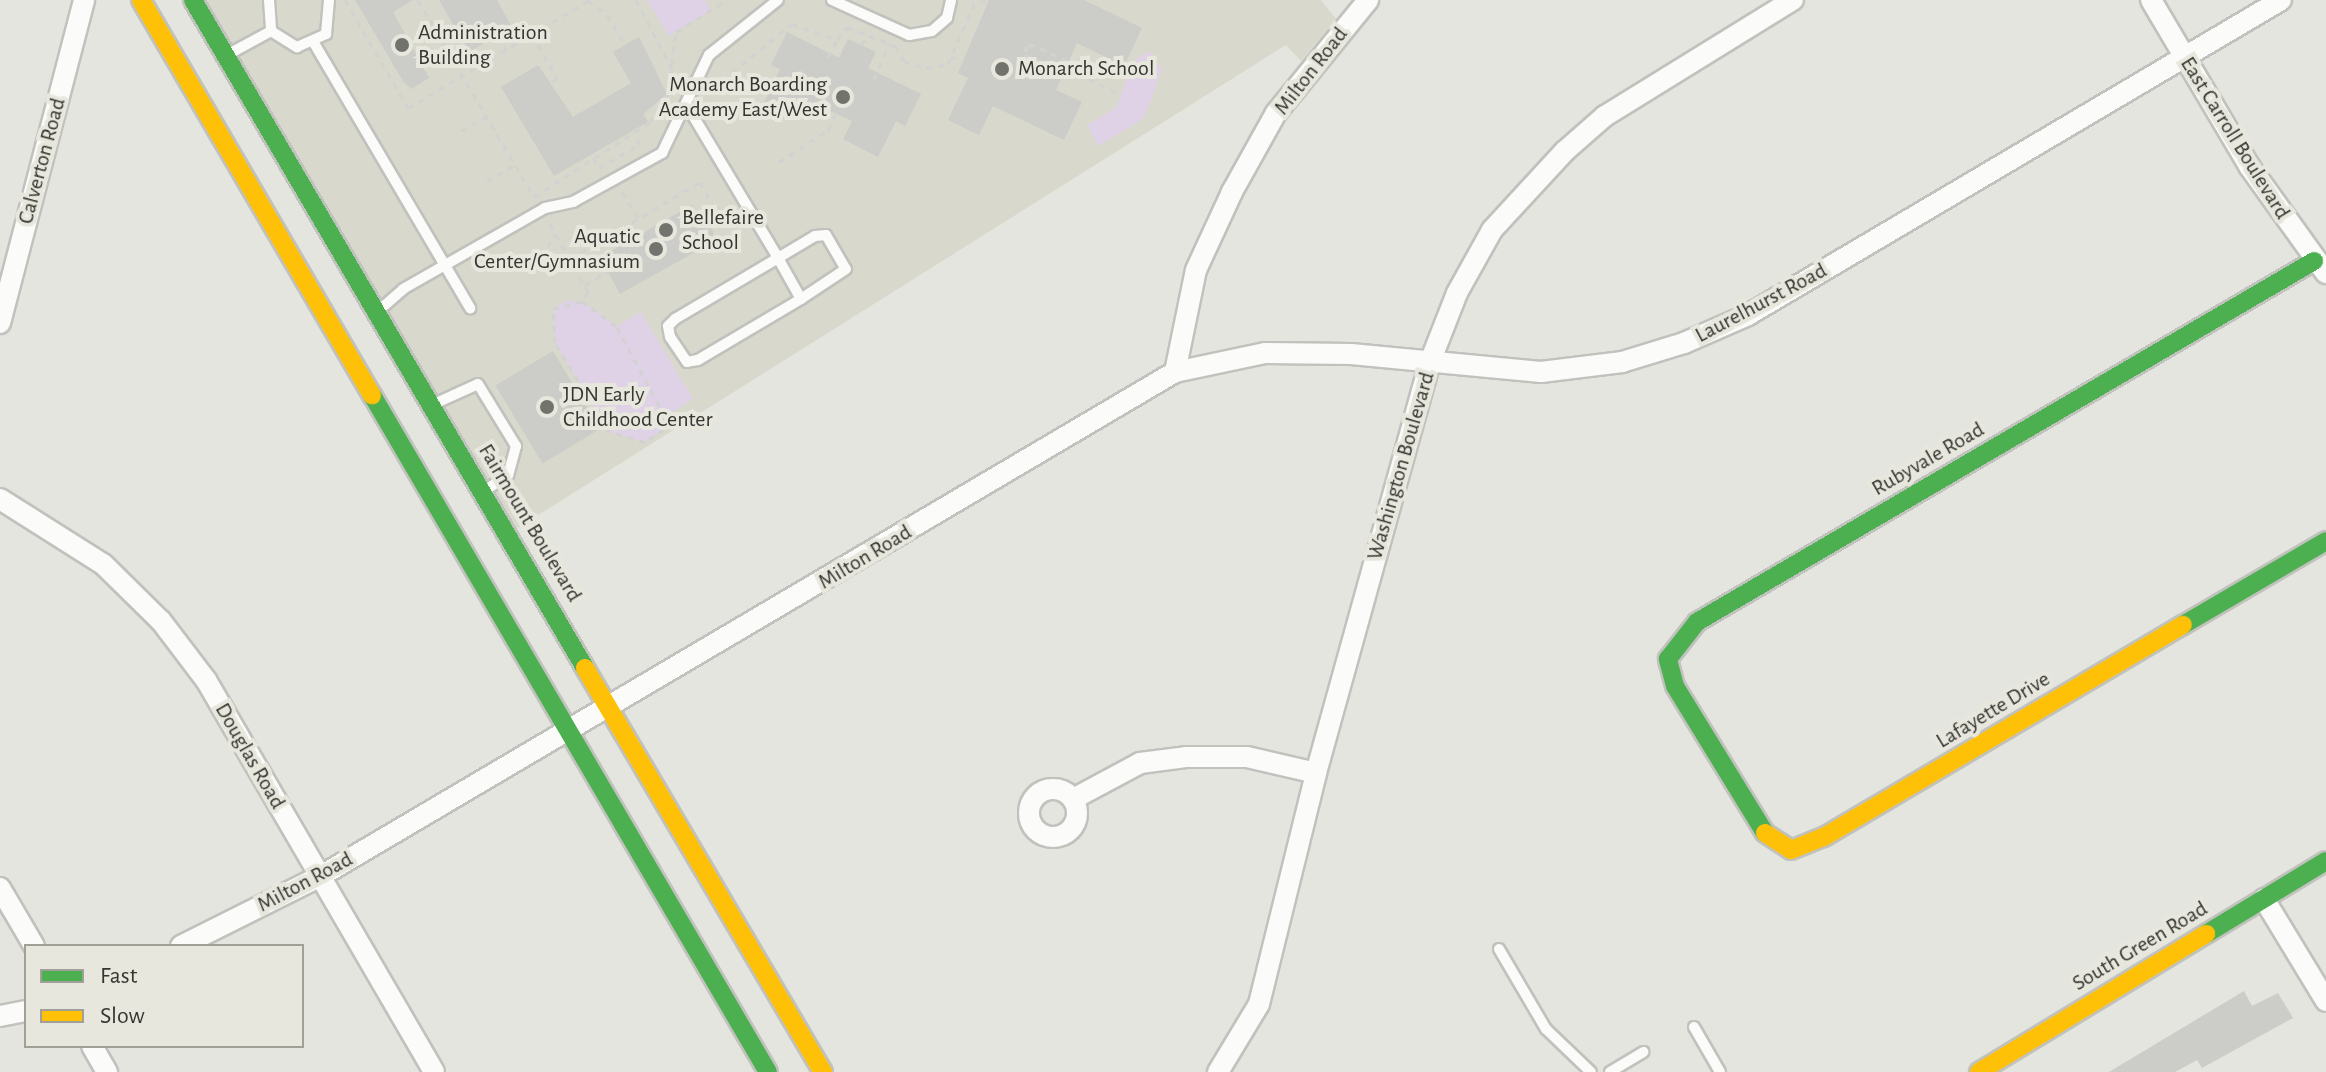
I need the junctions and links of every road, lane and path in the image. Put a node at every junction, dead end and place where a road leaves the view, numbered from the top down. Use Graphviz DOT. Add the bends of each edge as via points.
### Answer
graph roads {
  1 [pos="84,0"];
  2 [pos="141,0"];
  3 [pos="193,0"];
  4 [pos="269,0"];
  5 [pos="329,0"];
  6 [pos="345,0"];
  7 [pos="418,0"];
  8 [pos="589,0"];
  9 [pos="636,0"];
  10 [pos="727,0"];
  11 [pos="778,0"];
  12 [pos="832,0"];
  13 [pos="951,0"];
  14 [pos="978,0"];
  15 [pos="1793,0"];
  16 [pos="2151,0"];
  17 [pos="2281,0"];
  18 [pos="988,4"];
  19 [pos="1356,4"];
  20 [pos="271,31"];
  21 [pos="532,34"];
  22 [pos="866,34"];
  23 [pos="498,35"];
  24 [pos="837,40"];
  25 [pos="314,43"];
  26 [pos="889,43"];
  27 [pos="625,45"];
  28 [pos="862,45"];
  29 [pos="506,49"];
  30 [pos="226,56"];
  31 [pos="951,56"];
  32 [pos="828,57"];
  33 [pos="2184,57"];
  34 [pos="963,63"];
  35 [pos="1067,68"];
  36 [pos="672,69"];
  37 [pos="463,75"];
  38 [pos="874,79"];
  39 [pos="723,80"];
  40 [pos="549,83"];
  41 [pos="1119,94"];
  42 [pos="686,104"];
  43 [pos="835,114"];
  44 [pos="487,117"];
  45 [pos="461,131"];
  46 [pos="634,133"];
  47 [pos="593,158"];
  48 [pos="779,162"];
  49 [pos="515,165"];
  50 [pos="487,181"];
  51 [pos="622,192"];
  52 [pos="638,218"];
  53 [pos="706,219"];
  54 [pos="550,224"];
  55 [pos="555,233"];
  56 [pos="778,258"];
  57 [pos="570,259"];
  58 [pos="444,266"];
  59 [pos="2320,267"];
  60 [pos="537,268"];
  61 [pos="608,271"];
  62 [pos="585,285"];
  63 [pos="801,299"];
  64 [pos="582,301"];
  65 [pos="470,308"];
  66 [pos="0,323"];
  67 [pos="358,323"];
  68 [pos="1430,362"];
  69 [pos="1175,372"];
  70 [pos="432,404"];
  71 [pos="484,491"];
  72 [pos="0,499"];
  73 [pos="2326,541"];
  74 [pos="610,705"];
  75 [pos="568,730"];
  76 [pos="1715,751"];
  77 [pos="1316,773"];
  78 [pos="1073,799"];
  79 [pos="2326,861"];
  80 [pos="319,877"];
  81 [pos="0,888"];
  82 [pos="2264,899"];
  83 [pos="33,944"];
  84 [pos="185,944"];
  85 [pos="1499,949"];
  86 [pos="2326,1001"];
  87 [pos="24,1011"];
  88 [pos="0,1016"];
  89 [pos="1694,1027"];
  90 [pos="93,1048"];
  91 [pos="1643,1052"];
  92 [pos="107,1072"];
  93 [pos="434,1072"];
  94 [pos="768,1072"];
  95 [pos="823,1072"];
  96 [pos="1218,1072"];
  97 [pos="1591,1072"];
  98 [pos="1610,1072"];
  99 [pos="1720,1072"];
  100 [pos="1979,1072"];
  1 -- 66 [label="street, Calverton Road"];
  2 -- 67 [label="main road, Fairmount Boulevard"];
  3 -- 30 [label="main road, Fairmount Boulevard"];
  4 -- 20 [label="lane"];
  5 -- 25 [label="lane" via="331,24"];
  6 -- 37 [label="path" via="408,108"];
  7 -- 37 [label="path"];
  8 -- 21 [label="path"];
  8 -- 27 [label="path" via="607,15"];
  9 -- 36 [label="path"];
  10 -- 36 [label="path" via="676,32"];
  11 -- 42 [label="lane" via="709,55"];
  12 -- 13 [label="lane" via="909,35 932,31 947,18"];
  14 -- 18 [label="path"];
  14 -- 31 [label="path"];
  15 -- 68 [label="street, Washington Boulevard" via="1605,116 1565,151 1492,230 1457,293"];
  16 -- 33 [label="street, East Carroll Boulevard"];
  17 -- 33 [label="street, Laurelhurst Road"];
  19 -- 69 [label="street, Milton Road" via="1276,113 1232,192 1196,270"];
  20 -- 25 [label="lane" via="287,45"];
  20 -- 30 [label="lane"];
  21 -- 29 [label="path"];
  21 -- 40 [label="path" via="557,79"];
  22 -- 24 [label="path" via="847,27"];
  22 -- 26 [label="path"];
  22 -- 28 [label="path"];
  23 -- 29 [label="path"];
  24 -- 32 [label="path"];
  24 -- 39 [label="path" via="792,24"];
  25 -- 58 [label="lane"];
  26 -- 31 [label="path" via="904,61 926,68 948,64"];
  26 -- 38 [label="path"];
  29 -- 37 [label="path"];
  30 -- 67 [label="main road, Fairmount Boulevard"];
  31 -- 34 [label="path"];
  33 -- 59 [label="street, East Carroll Boulevard"];
  33 -- 68 [label="street, Laurelhurst Road" via="1748,315 1684,343 1622,362 1541,372"];
  35 -- 35 [label="path" via="1062,72 1025,57 1026,46 1067,61"];
  35 -- 41 [label="path"];
  36 -- 46 [label="path" via="667,100"];
  37 -- 44 [label="path"];
  42 -- 56 [label="lane"];
  42 -- 58 [label="lane" via="662,153 573,202 545,208"];
  43 -- 48 [label="path" via="828,130"];
  44 -- 45 [label="path"];
  44 -- 49 [label="path"];
  46 -- 47 [label="path"];
  46 -- 47 [label="path" via="640,144 599,168"];
  47 -- 49 [label="path" via="534,197"];
  49 -- 50 [label="path"];
  51 -- 52 [label="path"];
  52 -- 53 [label="path" via="700,182 712,205"];
  52 -- 57 [label="path"];
  54 -- 55 [label="path"];
  55 -- 57 [label="path"];
  55 -- 60 [label="path"];
  56 -- 63 [label="lane"];
  56 -- 63 [label="lane" via="826,235 844,257 838,278"];
  56 -- 63 [label="lane" via="675,319 668,326 670,337 687,362 698,360"];
  57 -- 62 [label="path"];
  58 -- 65 [label="lane"];
  58 -- 67 [label="lane"];
  59 -- 76 [label="main road, Rubyvale Road" via="1697,622 1668,659 1675,686"];
  61 -- 62 [label="path"];
  62 -- 64 [label="path" via="588,292"];
  64 -- 64 [label="path" via="617,327 665,417 664,429 645,442 609,432 555,343 553,309"];
  67 -- 70 [label="main road, Fairmount Boulevard"];
  67 -- 75 [label="main road, Fairmount Boulevard"];
  68 -- 69 [label="street, Laurelhurst Road" via="1265,353"];
  68 -- 77 [label="street, Washington Boulevard"];
  69 -- 74 [label="street, Milton Road"];
  70 -- 71 [label="main road, Fairmount Boulevard"];
  70 -- 71 [label="lane" via="472,384 482,388 517,454 502,482"];
  71 -- 74 [label="main road, Fairmount Boulevard"];
  72 -- 80 [label="street, Douglas Road" via="103,564 161,621 206,680"];
  73 -- 76 [label="main road, Lafayette Drive" via="1824,837 1791,850 1766,835"];
  74 -- 75 [label="street, Milton Road"];
  74 -- 95 [label="main road, Fairmount Boulevard"];
  75 -- 80 [label="street, Milton Road"];
  75 -- 94 [label="main road, Fairmount Boulevard"];
  77 -- 78 [label="street" via="1247,757 1186,757 1140,763"];
  77 -- 96 [label="street, Washington Boulevard" via="1259,1004"];
  79 -- 82 [label="main road, South Green Road"];
  80 -- 84 [label="street, Milton Road"];
  80 -- 93 [label="street, Douglas Road"];
  81 -- 83 [label="street"];
  82 -- 86 [label="street"];
  82 -- 100 [label="main road, South Green Road"];
  85 -- 97 [label="lane" via="1546,1029"];
  87 -- 88 [label="street"];
  89 -- 99 [label="lane"];
  90 -- 92 [label="street"];
  91 -- 98 [label="lane"];
}
